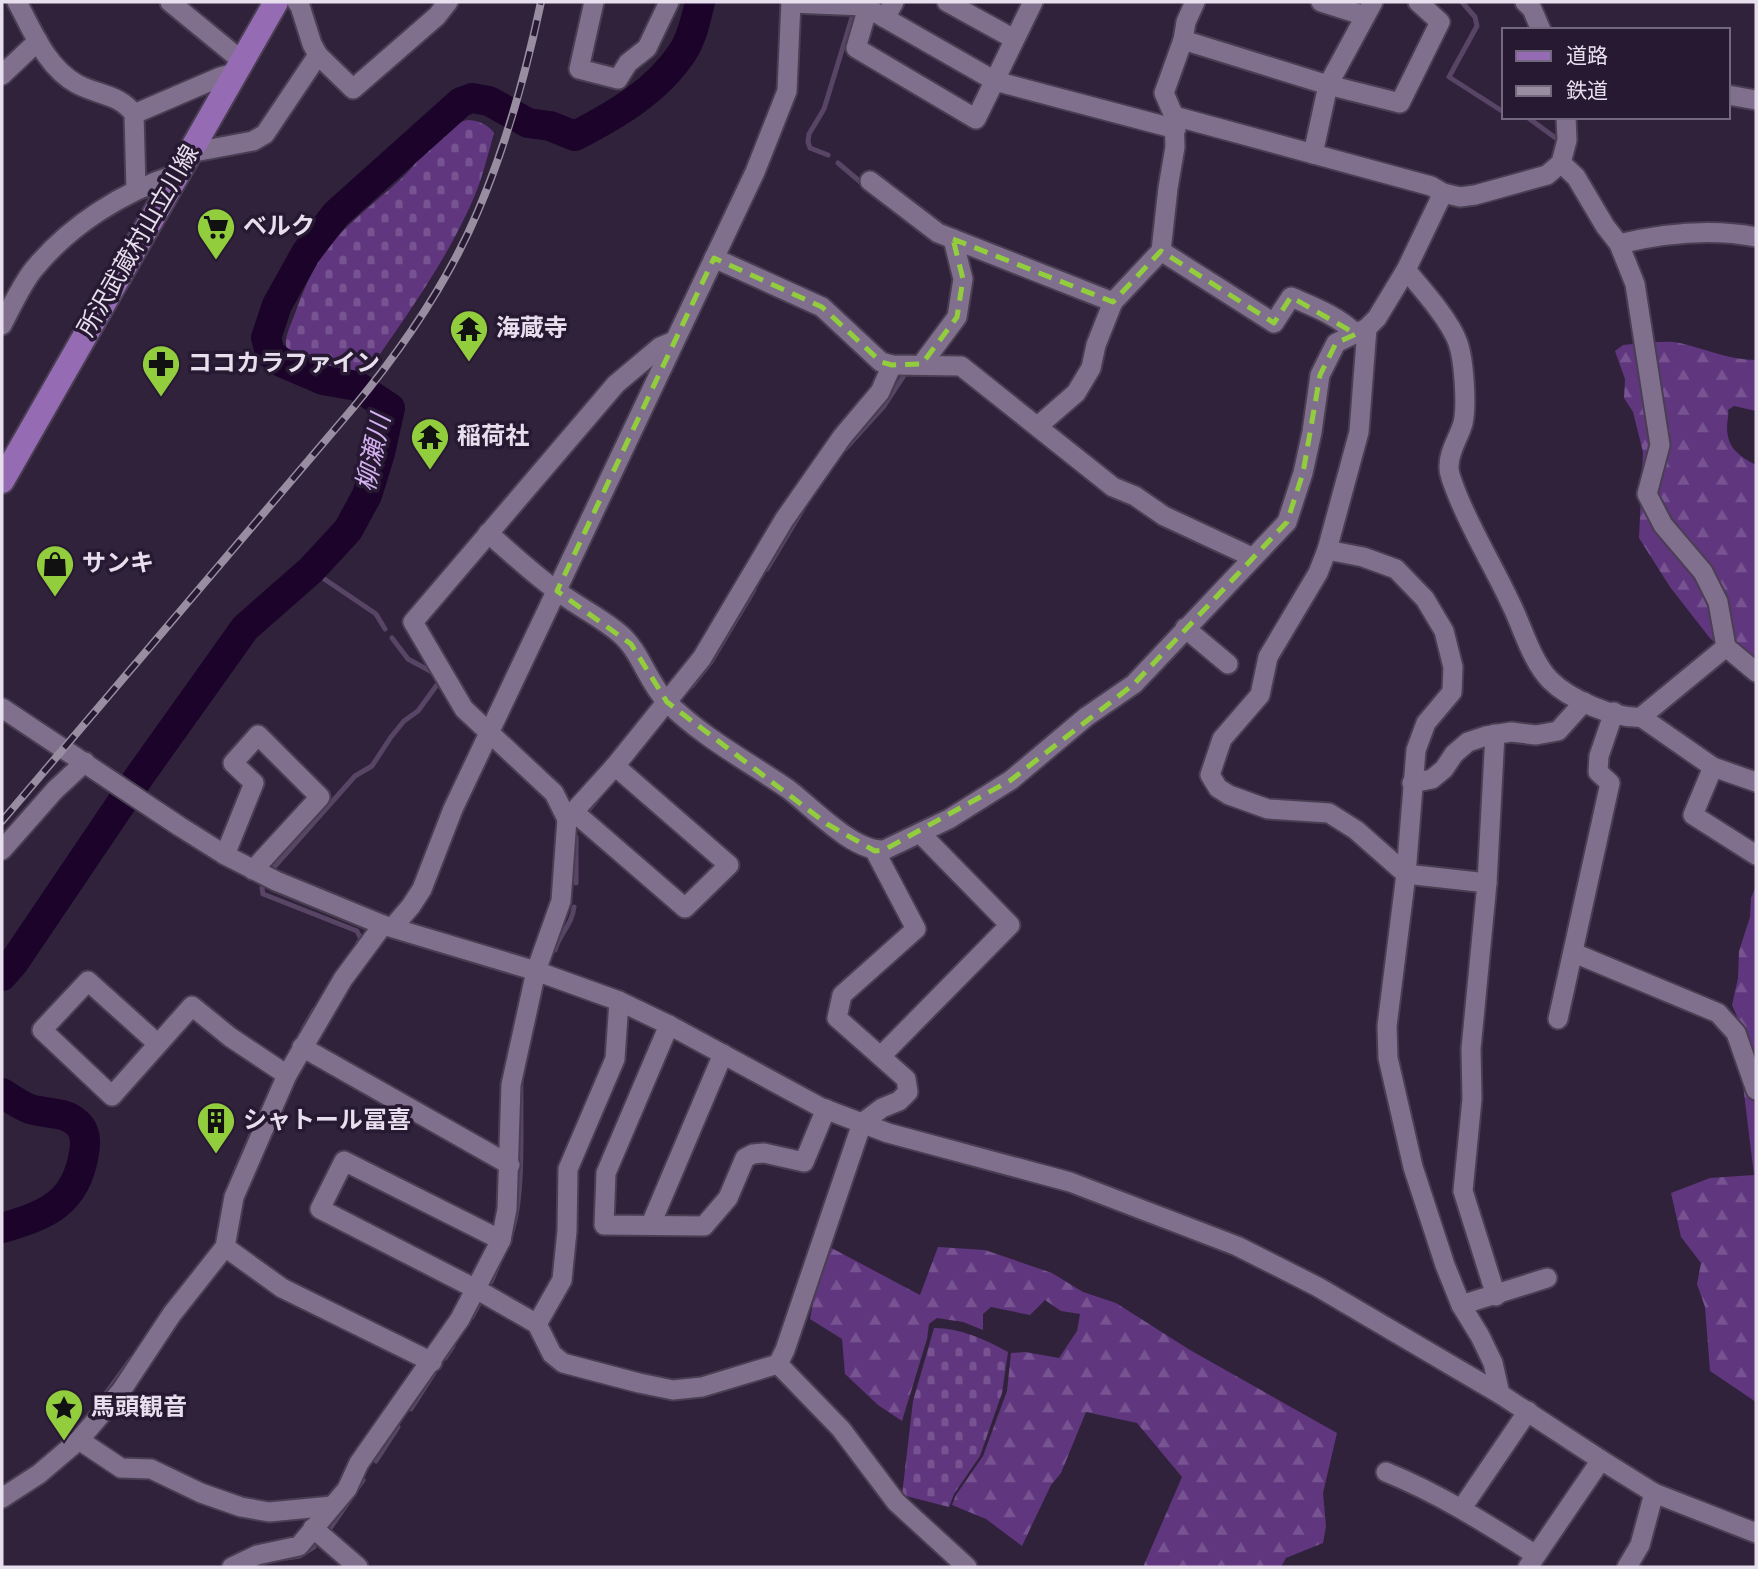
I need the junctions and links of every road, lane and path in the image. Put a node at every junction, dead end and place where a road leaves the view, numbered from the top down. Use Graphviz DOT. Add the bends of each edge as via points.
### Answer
graph roads {
  1 [pos="17,2"];
  2 [pos="170,2"];
  3 [pos="276,2"];
  4 [pos="297,2"];
  5 [pos="448,2"];
  6 [pos="594,2"];
  7 [pos="669,2"];
  8 [pos="791,2"];
  9 [pos="947,2"];
  10 [pos="1033,2"];
  11 [pos="1195,2"];
  12 [pos="1321,2"];
  13 [pos="1418,2"];
  14 [pos="1525,2"];
  15 [pos="872,8"];
  16 [pos="1369,9"];
  17 [pos="1540,28"];
  18 [pos="1014,39"];
  19 [pos="1183,40"];
  20 [pos="38,41"];
  21 [pos="318,55"];
  22 [pos="239,67"];
  23 [pos="2,75"];
  24 [pos="995,81"];
  25 [pos="1328,85"];
  26 [pos="1730,95"];
  27 [pos="1756,100"];
  28 [pos="134,114"];
  29 [pos="1566,119"];
  30 [pos="1175,122"];
  31 [pos="1312,154"];
  32 [pos="183,163"];
  33 [pos="1561,163"];
  34 [pos="870,181"];
  35 [pos="136,189"];
  36 [pos="1443,193"];
  37 [pos="1756,237"];
  38 [pos="953,239"];
  39 [pos="1619,244"];
  40 [pos="1161,251"];
  41 [pos="714,258"];
  42 [pos="1406,270"];
  43 [pos="1113,302"];
  44 [pos="2,325"];
  45 [pos="1362,331"];
  46 [pos="674,341"];
  47 [pos="922,364"];
  48 [pos="892,365"];
  49 [pos="1038,426"];
  50 [pos="2,481"];
  51 [pos="488,533"];
  52 [pos="1327,550"];
  53 [pos="1252,557"];
  54 [pos="557,591"];
  55 [pos="1185,628"];
  56 [pos="1727,647"];
  57 [pos="1227,664"];
  58 [pos="1756,672"];
  59 [pos="667,702"];
  60 [pos="1584,702"];
  61 [pos="2,708"];
  62 [pos="1614,712"];
  63 [pos="1641,717"];
  64 [pos="490,733"];
  65 [pos="1495,734"];
  66 [pos="85,762"];
  67 [pos="615,766"];
  68 [pos="1713,767"];
  69 [pos="1756,782"];
  70 [pos="1412,783"];
  71 [pos="570,815"];
  72 [pos="920,833"];
  73 [pos="2,850"];
  74 [pos="875,851"];
  75 [pos="225,855"];
  76 [pos="1756,855"];
  77 [pos="253,870"];
  78 [pos="1406,874"];
  79 [pos="1487,883"];
  80 [pos="388,926"];
  81 [pos="1574,953"];
  82 [pos="536,971"];
  83 [pos="619,1001"];
  84 [pos="1558,1019"];
  85 [pos="669,1024"];
  86 [pos="158,1044"];
  87 [pos="302,1047"];
  88 [pos="723,1054"];
  89 [pos="881,1056"];
  90 [pos="287,1075"];
  91 [pos="1756,1090"];
  92 [pos="826,1109"];
  93 [pos="862,1123"];
  94 [pos="510,1165"];
  95 [pos="651,1224"];
  96 [pos="501,1240"];
  97 [pos="225,1247"];
  98 [pos="1547,1278"];
  99 [pos="476,1289"];
  100 [pos="1496,1296"];
  101 [pos="1461,1306"];
  102 [pos="537,1324"];
  103 [pos="432,1362"];
  104 [pos="778,1364"];
  105 [pos="1500,1394"];
  106 [pos="1528,1411"];
  107 [pos="79,1440"];
  108 [pos="1601,1460"];
  109 [pos="1386,1472"];
  110 [pos="1654,1493"];
  111 [pos="2,1498"];
  112 [pos="332,1507"];
  113 [pos="1462,1508"];
  114 [pos="313,1528"];
  115 [pos="1756,1533"];
  116 [pos="1532,1561"];
  117 [pos="232,1567"];
  118 [pos="358,1567"];
  119 [pos="967,1567"];
  120 [pos="1627,1567"];
  1 -- 20 [label="street"];
  2 -- 22 [label="street"];
  3 -- 22 [label="main road, 所沢武蔵村山立川線"];
  4 -- 21 [label="street"];
  5 -- 21 [label="street" via="353,89"];
  6 -- 7 [label="street" via="579,69 618,79 628,63 648,48"];
  8 -- 15 [label="street"];
  8 -- 41 [label="street" via="787,91"];
  9 -- 18 [label="street"];
  10 -- 18 [label="street"];
  11 -- 19 [label="street"];
  12 -- 16 [label="street"];
  13 -- 25 [label="street" via="1440,22 1400,103"];
  14 -- 17 [label="street"];
  15 -- 24 [label="street"];
  15 -- 24 [label="street" via="856,48 976,119"];
  16 -- 25 [label="street"];
  18 -- 24 [label="street"];
  19 -- 25 [label="street"];
  19 -- 30 [label="street" via="1164,93"];
  20 -- 23 [label="street"];
  20 -- 28 [label="street" via="57,69 75,84 127,104"];
  21 -- 32 [label="street" via="265,134"];
  22 -- 28 [label="street"];
  22 -- 32 [label="main road, 所沢武蔵村山立川線"];
  24 -- 30 [label="street"];
  25 -- 31 [label="street"];
  26 -- 27 [label="street"];
  28 -- 35 [label="street"];
  29 -- 33 [label="street"];
  30 -- 31 [label="street"];
  30 -- 40 [label="street"];
  31 -- 36 [label="street"];
  32 -- 35 [label="street"];
  32 -- 50 [label="main road, 所沢武蔵村山立川線"];
  33 -- 36 [label="street" via="1547,175 1475,195"];
  33 -- 39 [label="street" via="1576,177"];
  34 -- 38 [label="street" via="938,233"];
  35 -- 44 [label="street" via="52,249 32,271"];
  36 -- 42 [label="street"];
  37 -- 39 [label="street" via="1700,232"];
  38 -- 43 [label="street"];
  38 -- 47 [label="street" via="963,279 957,317"];
  39 -- 56 [label="street" via="1635,284 1660,445 1647,494 1663,525 1703,572 1718,602"];
  40 -- 43 [label="street"];
  40 -- 45 [label="street" via="1274,323 1291,297"];
  41 -- 46 [label="street"];
  41 -- 48 [label="street" via="822,307 881,362"];
  42 -- 45 [label="street" via="1388,302"];
  42 -- 60 [label="street" via="1458,343 1464,422 1449,469 1464,512 1537,662 1549,679"];
  43 -- 49 [label="street" via="1091,368 1076,393"];
  45 -- 52 [label="street" via="1359,432"];
  45 -- 53 [label="street" via="1336,343 1320,374 1306,463 1287,522"];
  46 -- 51 [label="street" via="616,384"];
  46 -- 54 [label="street"];
  47 -- 48 [label="street"];
  47 -- 49 [label="street" via="961,366"];
  48 -- 59 [label="street" via="880,392 815,472 702,658"];
  49 -- 53 [label="street" via="1113,487"];
  51 -- 54 [label="street"];
  51 -- 64 [label="street" via="413,622 464,709"];
  52 -- 70 [label="street" via="1396,569 1425,600 1444,631 1453,667 1452,692 1426,723 1416,750"];
  52 -- 78 [label="street" via="1268,657 1261,695 1222,738 1210,775 1228,795 1268,809 1329,813"];
  53 -- 55 [label="street"];
  54 -- 59 [label="street" via="631,644"];
  54 -- 64 [label="street"];
  55 -- 57 [label="street"];
  55 -- 72 [label="street" via="1134,684 1086,716 1012,780"];
  56 -- 58 [label="street"];
  56 -- 63 [label="street"];
  59 -- 67 [label="street"];
  59 -- 74 [label="street" via="790,791 827,824"];
  60 -- 62 [label="street"];
  60 -- 65 [label="street" via="1558,731"];
  61 -- 66 [label="street"];
  62 -- 63 [label="street"];
  62 -- 81 [label="street" via="1598,772 1610,783"];
  63 -- 68 [label="street"];
  64 -- 71 [label="street" via="554,793"];
  64 -- 80 [label="street" via="453,809 422,889"];
  65 -- 70 [label="street" via="1468,742 1432,779"];
  65 -- 79 [label="street"];
  66 -- 73 [label="street"];
  66 -- 75 [label="street"];
  67 -- 71 [label="street"];
  67 -- 71 [label="street" via="729,865 685,908"];
  68 -- 69 [label="street"];
  68 -- 76 [label="street" via="1693,815"];
  70 -- 78 [label="street"];
  71 -- 82 [label="street" via="561,901"];
  72 -- 74 [label="street"];
  72 -- 89 [label="street" via="1010,925"];
  74 -- 89 [label="street" via="916,929 842,995 837,1018"];
  75 -- 77 [label="street"];
  75 -- 77 [label="street" via="254,783 233,763 258,735 320,797"];
  77 -- 80 [label="street"];
  78 -- 79 [label="street"];
  78 -- 101 [label="street" via="1387,1026 1388,1058 1413,1167"];
  79 -- 100 [label="street" via="1471,1049 1464,1191"];
  80 -- 82 [label="street"];
  80 -- 87 [label="street" via="343,979"];
  81 -- 84 [label="street"];
  81 -- 91 [label="street" via="1718,1013 1736,1033"];
  82 -- 83 [label="street"];
  82 -- 94 [label="street" via="511,1085"];
  83 -- 85 [label="street"];
  83 -- 102 [label="street" via="615,1059 568,1169 562,1280"];
  85 -- 88 [label="street"];
  85 -- 95 [label="street" via="606,1173 604,1225"];
  86 -- 86 [label="street" via="112,1096 42,1030 88,981"];
  86 -- 90 [label="street" via="192,1006"];
  87 -- 90 [label="street"];
  87 -- 94 [label="street"];
  88 -- 92 [label="street"];
  88 -- 95 [label="street"];
  89 -- 93 [label="street" via="906,1079 908,1092"];
  90 -- 97 [label="street" via="234,1197"];
  92 -- 93 [label="street"];
  92 -- 95 [label="street" via="804,1162 753,1154 745,1158 728,1198 704,1226"];
  93 -- 104 [label="street"];
  93 -- 105 [label="street" via="1070,1182 1210,1235 1318,1287"];
  94 -- 96 [label="street"];
  96 -- 99 [label="street"];
  96 -- 99 [label="street" via="344,1161 320,1209"];
  97 -- 103 [label="street" via="282,1288"];
  97 -- 107 [label="street" via="172,1314 121,1391"];
  98 -- 100 [label="street"];
  99 -- 102 [label="street"];
  99 -- 103 [label="street"];
  100 -- 101 [label="street"];
  101 -- 105 [label="street" via="1493,1363"];
  102 -- 104 [label="street" via="552,1354 563,1363 673,1390 702,1387"];
  103 -- 112 [label="street"];
  104 -- 119 [label="street" via="841,1429 903,1509"];
  105 -- 106 [label="street"];
  106 -- 108 [label="street"];
  106 -- 113 [label="street"];
  107 -- 111 [label="street"];
  107 -- 112 [label="street" via="121,1468 151,1469 241,1507 270,1512"];
  108 -- 110 [label="street"];
  108 -- 116 [label="street"];
  109 -- 113 [label="street"];
  110 -- 115 [label="street"];
  110 -- 120 [label="street" via="1640,1545"];
  112 -- 114 [label="street"];
  113 -- 116 [label="street"];
  114 -- 117 [label="street" via="299,1546 257,1555"];
  114 -- 118 [label="street"];
}
